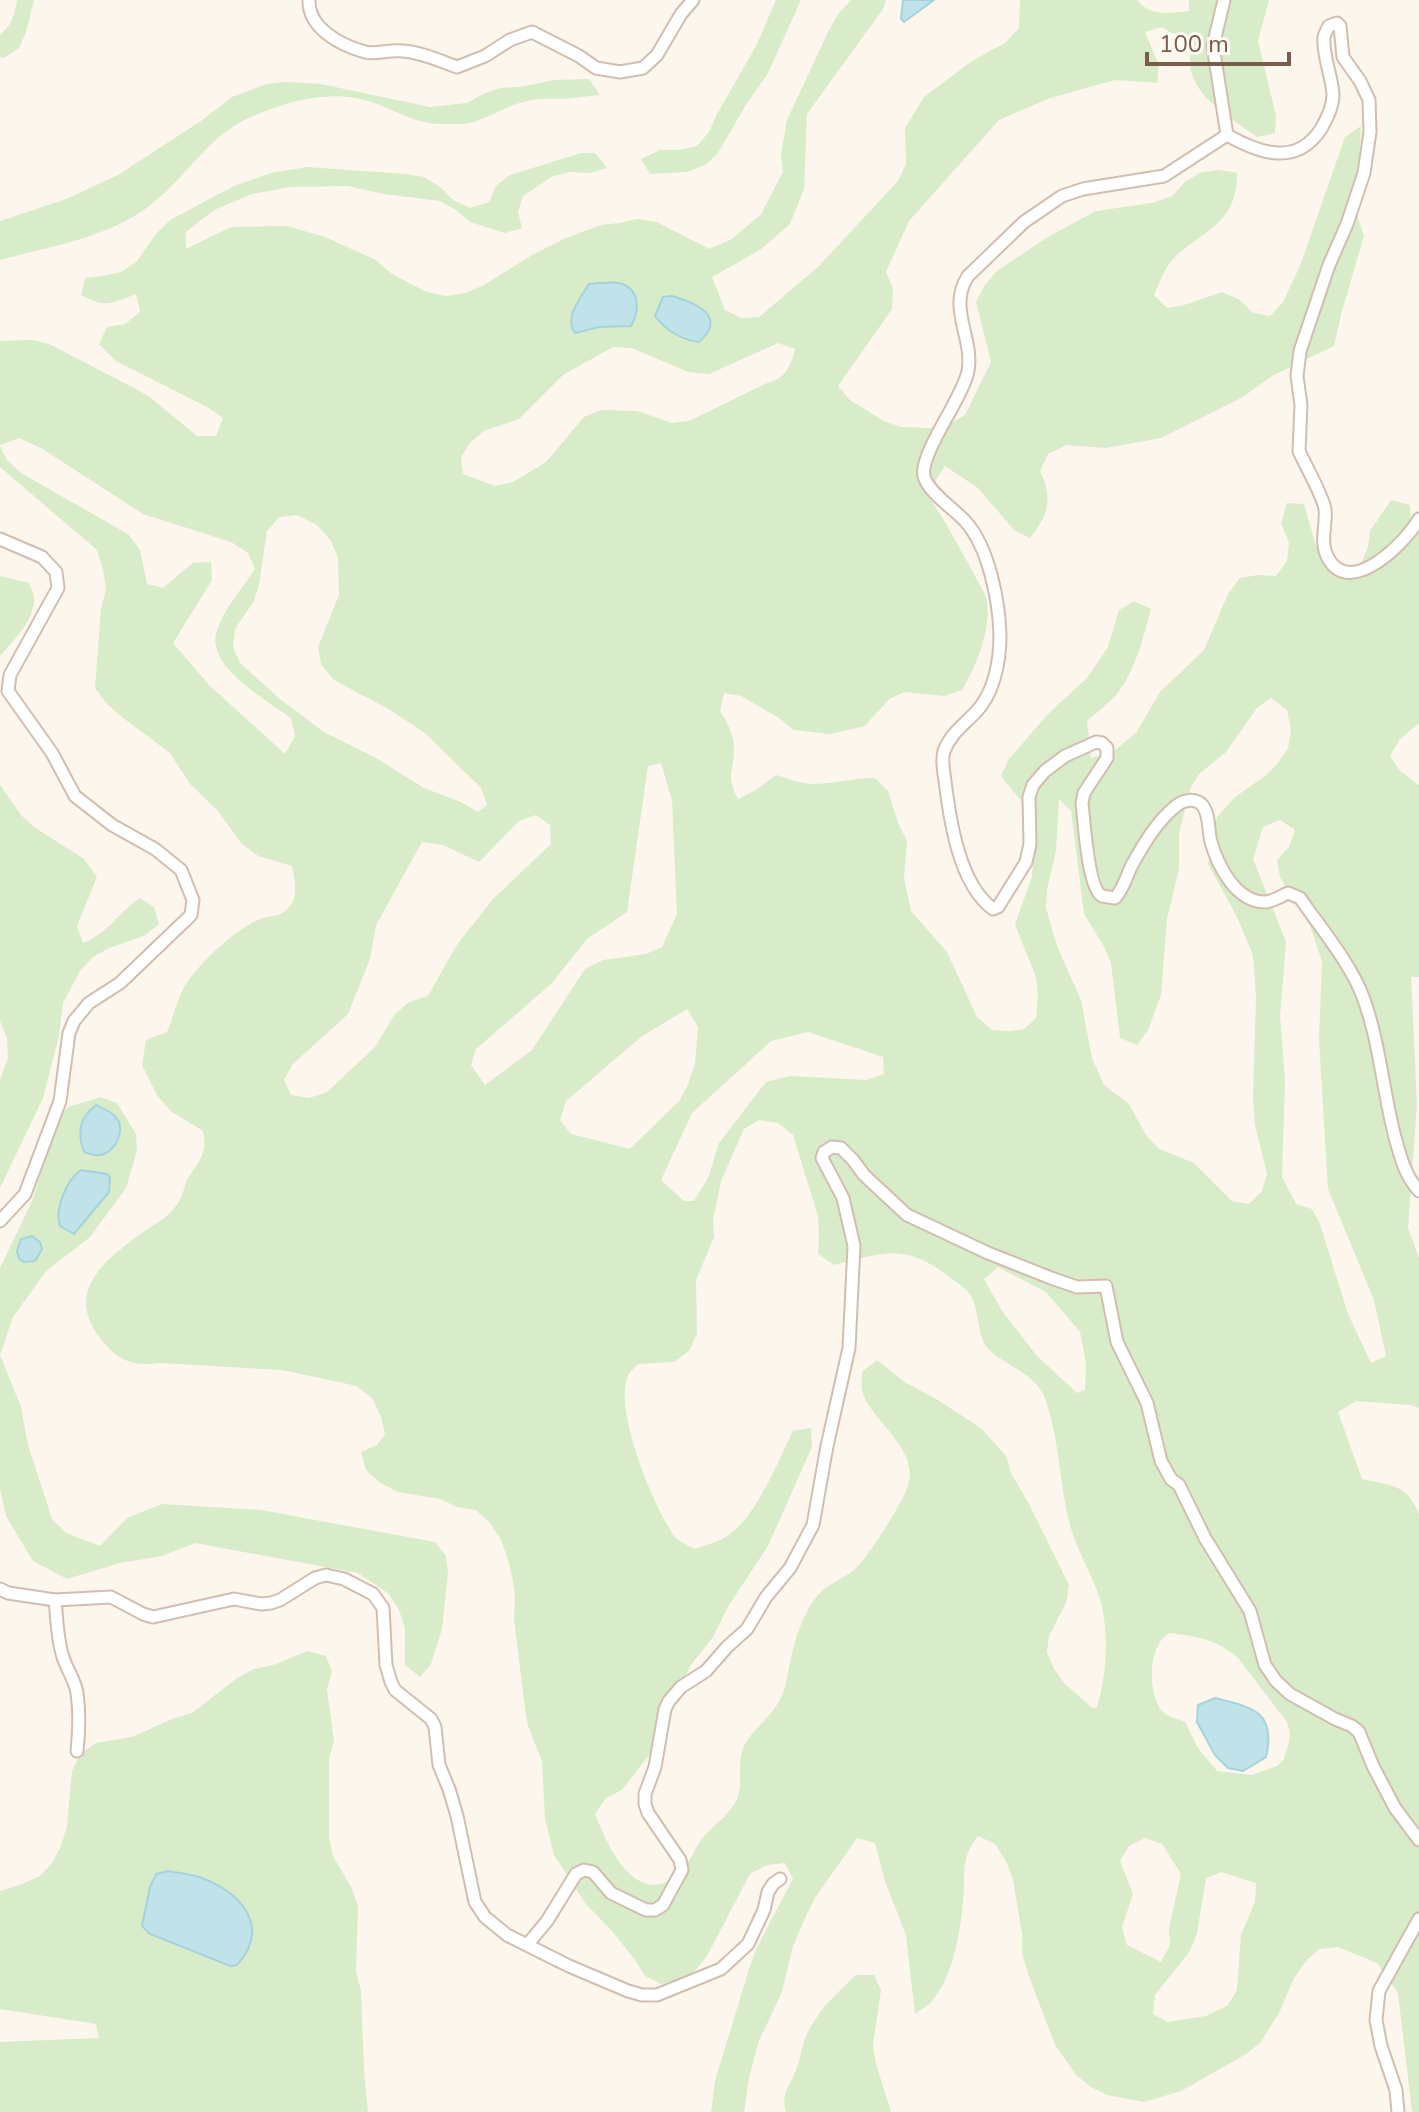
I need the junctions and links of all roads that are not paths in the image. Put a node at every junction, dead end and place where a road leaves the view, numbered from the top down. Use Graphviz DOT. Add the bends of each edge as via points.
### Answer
graph roads {
  1 [pos="309,0"];
  2 [pos="693,0"];
  3 [pos="1224,0"];
  4 [pos="1227,135"];
  5 [pos="1419,519"];
  6 [pos="0,539"];
  7 [pos="1419,1191"];
  8 [pos="0,1221"];
  9 [pos="0,1589"];
  10 [pos="55,1600"];
  11 [pos="77,1751"];
  12 [pos="1419,1840"];
  13 [pos="780,1879"];
  14 [pos="1419,1919"];
  15 [pos="527,1945"];
  16 [pos="1398,2112"];
  1 -- 2 [label="street" via="313,22 367,53 402,51 457,67 532,32 596,68 620,72 643,68 657,55"];
  3 -- 4 [label="street" via="1213,46"];
  4 -- 5 [label="street" via="1252,149 1289,154 1315,138 1333,93 1324,37 1329,26 1340,26 1343,57 1369,100 1370,132 1364,173 1300,351 1299,451 1325,508 1325,554 1339,569 1355,574 1374,565"];
  4 -- 7 [label="street" via="1164,176 1062,196 1024,222 962,285 959,304 968,371 931,448 924,477 978,539 999,616 1000,652 993,684 942,756 948,807 968,875 982,901 993,909 1026,862 1033,785 1065,756 1096,742 1107,748 1107,758 1082,803 1090,873 1102,896 1115,898 1121,891 1158,824 1178,804 1197,801 1207,815 1223,871 1245,897 1267,903 1288,893 1300,898 1347,967 1363,996 1400,1157"];
  6 -- 8 [label="street" via="42,557 56,572 58,588 10,675 8,691 75,796 181,870 193,900 191,915 74,1021 60,1101 25,1194"];
  9 -- 10 [label="street"];
  10 -- 11 [label="street" via="59,1640 78,1695"];
  10 -- 15 [label="street" via="111,1597 153,1617 234,1599 271,1603 326,1575 373,1594 383,1608 391,1682 435,1727 439,1765 457,1816 475,1902 485,1917"];
  12 -- 15 [label="street" via="1395,1808 1359,1732 1290,1694 1265,1665 1250,1611 1161,1461 1147,1403 1117,1342 1106,1286 1077,1287 1051,1278 907,1215 841,1148 832,1147 822,1158 843,1198 854,1246 849,1348 809,1533 747,1629 706,1671 681,1687 665,1709 645,1804 682,1870 655,1910 611,1893 593,1872 584,1870"];
  13 -- 15 [label="street" via="768,1892 752,1936 735,1957 721,1969 652,1996 628,1991"];
  14 -- 16 [label="street" via="1379,1991 1376,2020"];
}
